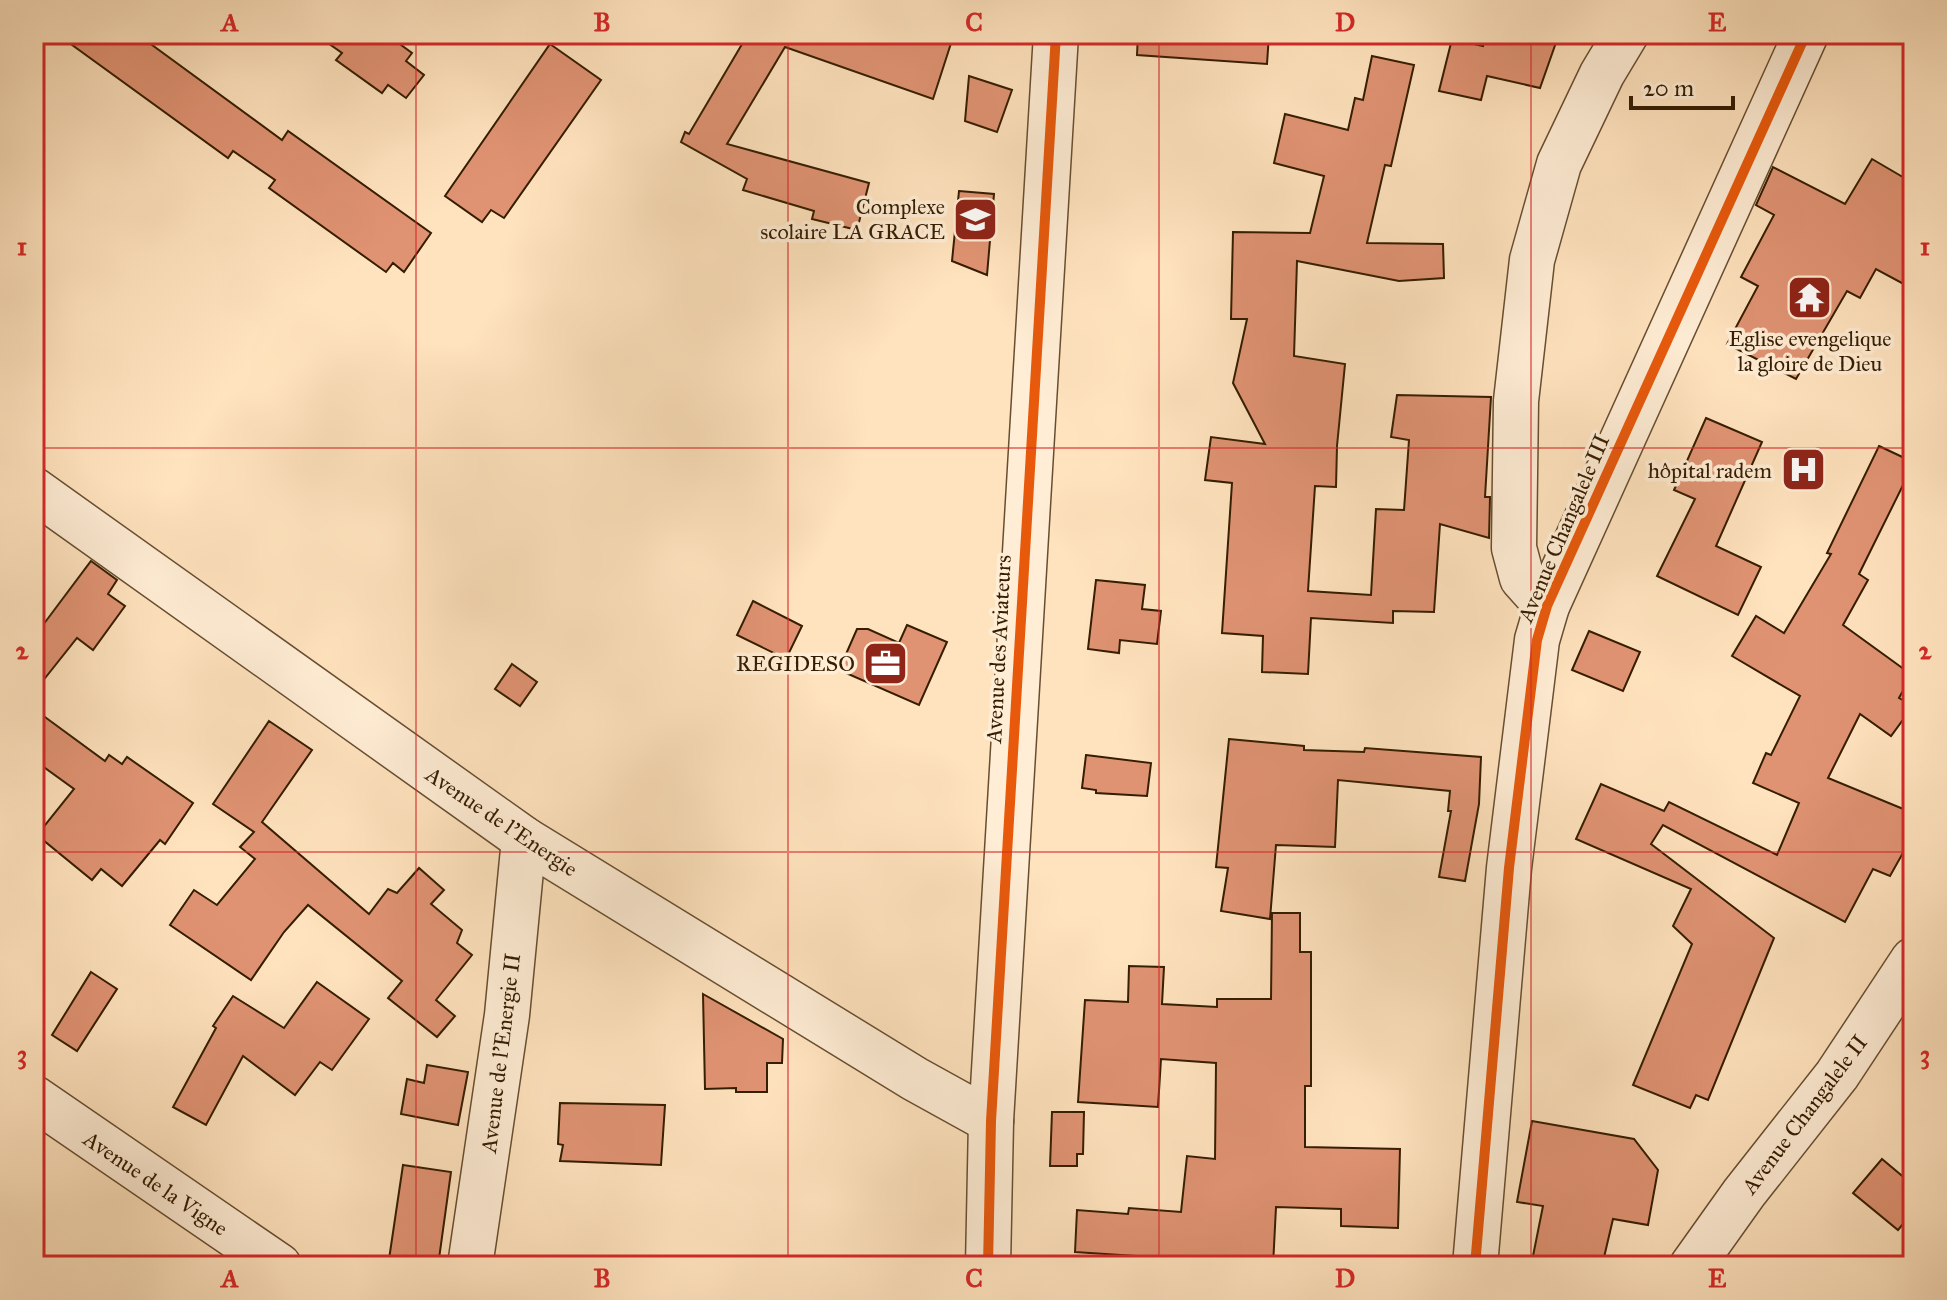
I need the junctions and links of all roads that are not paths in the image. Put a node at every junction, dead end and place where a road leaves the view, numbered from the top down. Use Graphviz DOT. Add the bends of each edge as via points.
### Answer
graph roads {
  1 [pos="1056,34"];
  2 [pos="1626,34"];
  3 [pos="1806,34"];
  4 [pos="34,490"];
  5 [pos="1547,606"];
  6 [pos="524,839"];
  7 [pos="1913,960"];
  8 [pos="34,1098"];
  9 [pos="991,1121"];
  10 [pos="279,1266"];
  11 [pos="470,1266"];
  12 [pos="988,1266"];
  13 [pos="1475,1266"];
  14 [pos="1692,1266"];
  1 -- 9 [label="street, Avenue des Aviateurs"];
  2 -- 5 [label="street" via="1559,164 1532,260 1516,401 1514,548 1522,578"];
  3 -- 5 [label="street, Avenue Changalele III"];
  4 -- 6 [label="street, Avenue de l'Energie"];
  5 -- 13 [label="street, Avenue Changalele III" via="1537,640 1509,868"];
  6 -- 9 [label="street, Avenue de l'Energie"];
  6 -- 11 [label="street, Avenue de l'Energie II" via="507,1015"];
  7 -- 14 [label="street, Avenue Changalele II" via="1837,1075"];
  8 -- 10 [label="street, Avenue de la Vigne"];
  9 -- 12 [label="street, Avenue des Aviateurs"];
}
